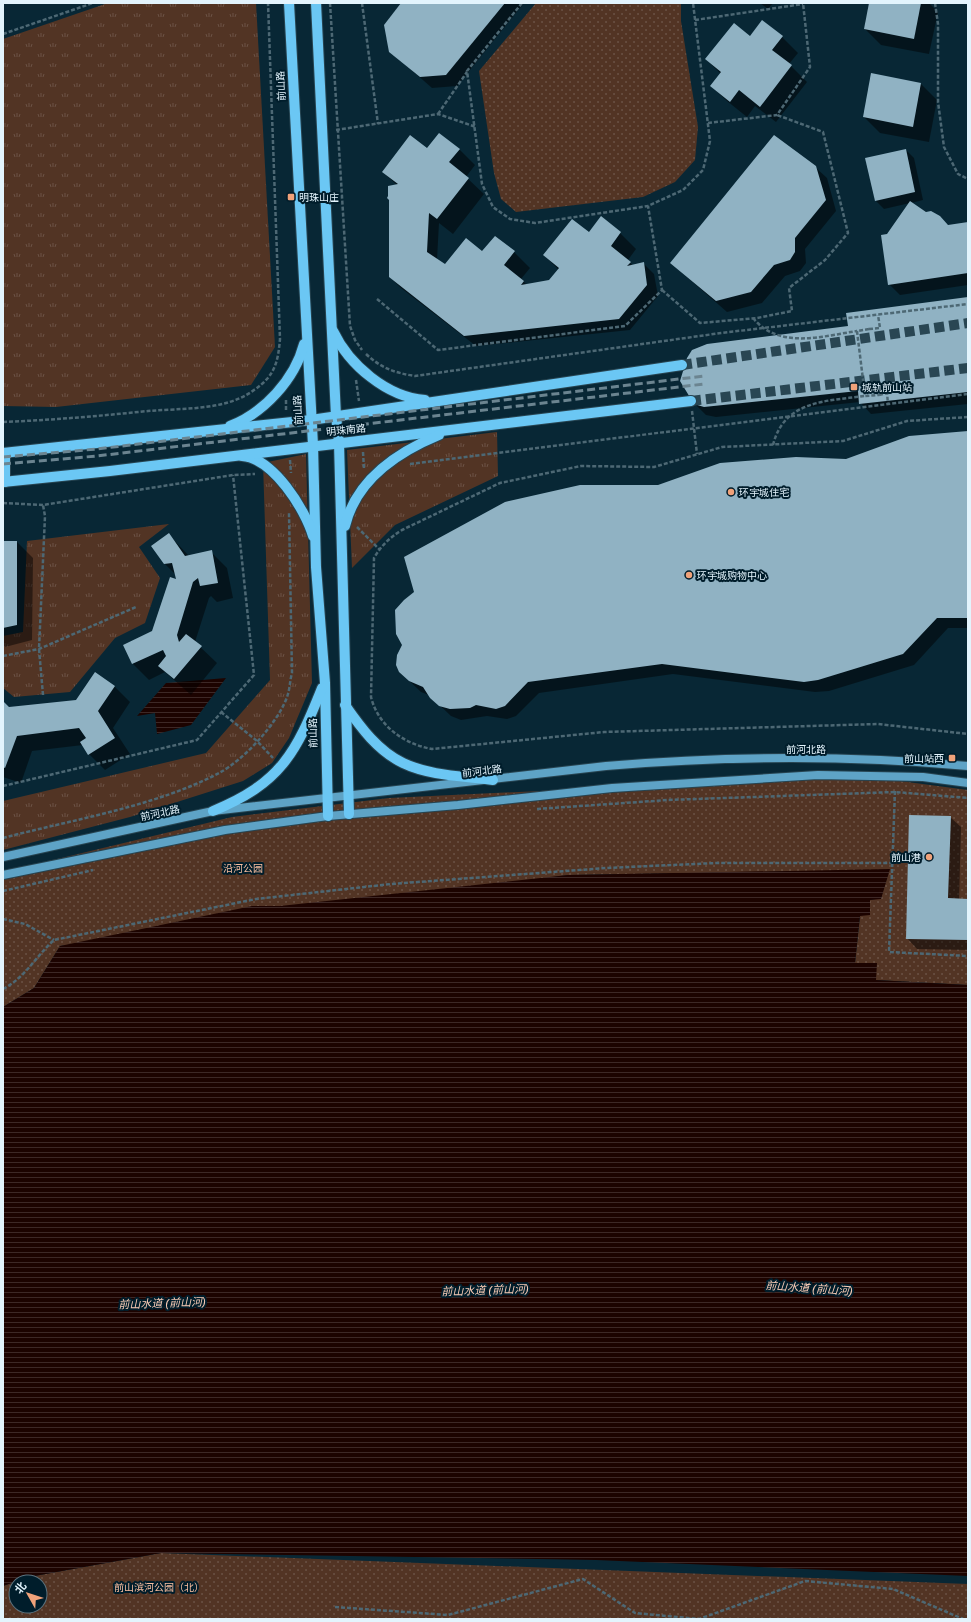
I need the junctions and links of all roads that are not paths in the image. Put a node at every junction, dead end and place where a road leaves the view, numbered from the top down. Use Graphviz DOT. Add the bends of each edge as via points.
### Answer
graph roads {
  1 [pos="289,3"];
  2 [pos="316,3"];
  3 [pos="332,328"];
  4 [pos="306,331"];
  5 [pos="682,365"];
  6 [pos="437,401"];
  7 [pos="691,401"];
  8 [pos="336,416"];
  9 [pos="311,420"];
  10 [pos="457,429"];
  11 [pos="219,430"];
  12 [pos="340,443"];
  13 [pos="313,445"];
  14 [pos="4,453"];
  15 [pos="230,456"];
  16 [pos="4,482"];
  17 [pos="342,542"];
  18 [pos="316,547"];
  19 [pos="325,683"];
  20 [pos="345,705"];
  21 [pos="968,766"];
  22 [pos="493,780"];
  23 [pos="968,783"];
  24 [pos="348,797"];
  25 [pos="327,798"];
  26 [pos="213,811"];
  27 [pos="349,814"];
  28 [pos="328,816"];
  29 [pos="3,857"];
  30 [pos="3,875"];
  1 -- 4 [label="main road, 前山路"];
  2 -- 3 [label="main road"];
  3 -- 6 [label="main road" via="351,358 376,380 410,397"];
  3 -- 8 [label="main road"];
  4 -- 9 [label="main road, 前山路"];
  4 -- 11 [label="main road" via="296,369 285,383 258,410"];
  5 -- 6 [label="main road, 明珠南路"];
  6 -- 8 [label="main road, 明珠南路"];
  7 -- 10 [label="main road, 明珠南路"];
  8 -- 9 [label="main road, 明珠南路"];
  8 -- 12 [label="main road"];
  9 -- 11 [label="main road, 明珠南路"];
  9 -- 13 [label="main road, 前山路"];
  10 -- 12 [label="main road, 明珠南路"];
  10 -- 17 [label="main road" via="415,445 382,467 358,496 347,517"];
  11 -- 14 [label="main road, 明珠南路"];
  12 -- 13 [label="main road, 明珠南路"];
  12 -- 17 [label="main road"];
  13 -- 15 [label="main road, 明珠南路"];
  13 -- 18 [label="main road, 前山路"];
  14 -- 16 [label="main road"];
  15 -- 16 [label="main road, 明珠南路"];
  15 -- 18 [label="main road" via="258,461 276,476 299,506 312,532"];
  17 -- 20 [label="main road"];
  18 -- 19 [label="main road, 前山路"];
  19 -- 25 [label="main road, 前山路"];
  19 -- 26 [label="main road" via="298,744 282,767 240,800"];
  20 -- 22 [label="main road" via="369,737 384,751 403,763 427,770"];
  20 -- 24 [label="main road"];
  21 -- 22 [label="main road, 前河北路" via="893,759 665,761"];
  22 -- 24 [label="main road, 前河北路"];
  23 -- 27 [label="main road" via="922,777 818,775 612,788"];
  24 -- 25 [label="main road, 前河北路"];
  24 -- 27 [label="main road"];
  25 -- 26 [label="main road, 前河北路"];
  25 -- 28 [label="main road, 前山路"];
  26 -- 29 [label="main road, 前河北路"];
  27 -- 28 [label="main road"];
  28 -- 30 [label="main road" via="225,830"];
}
